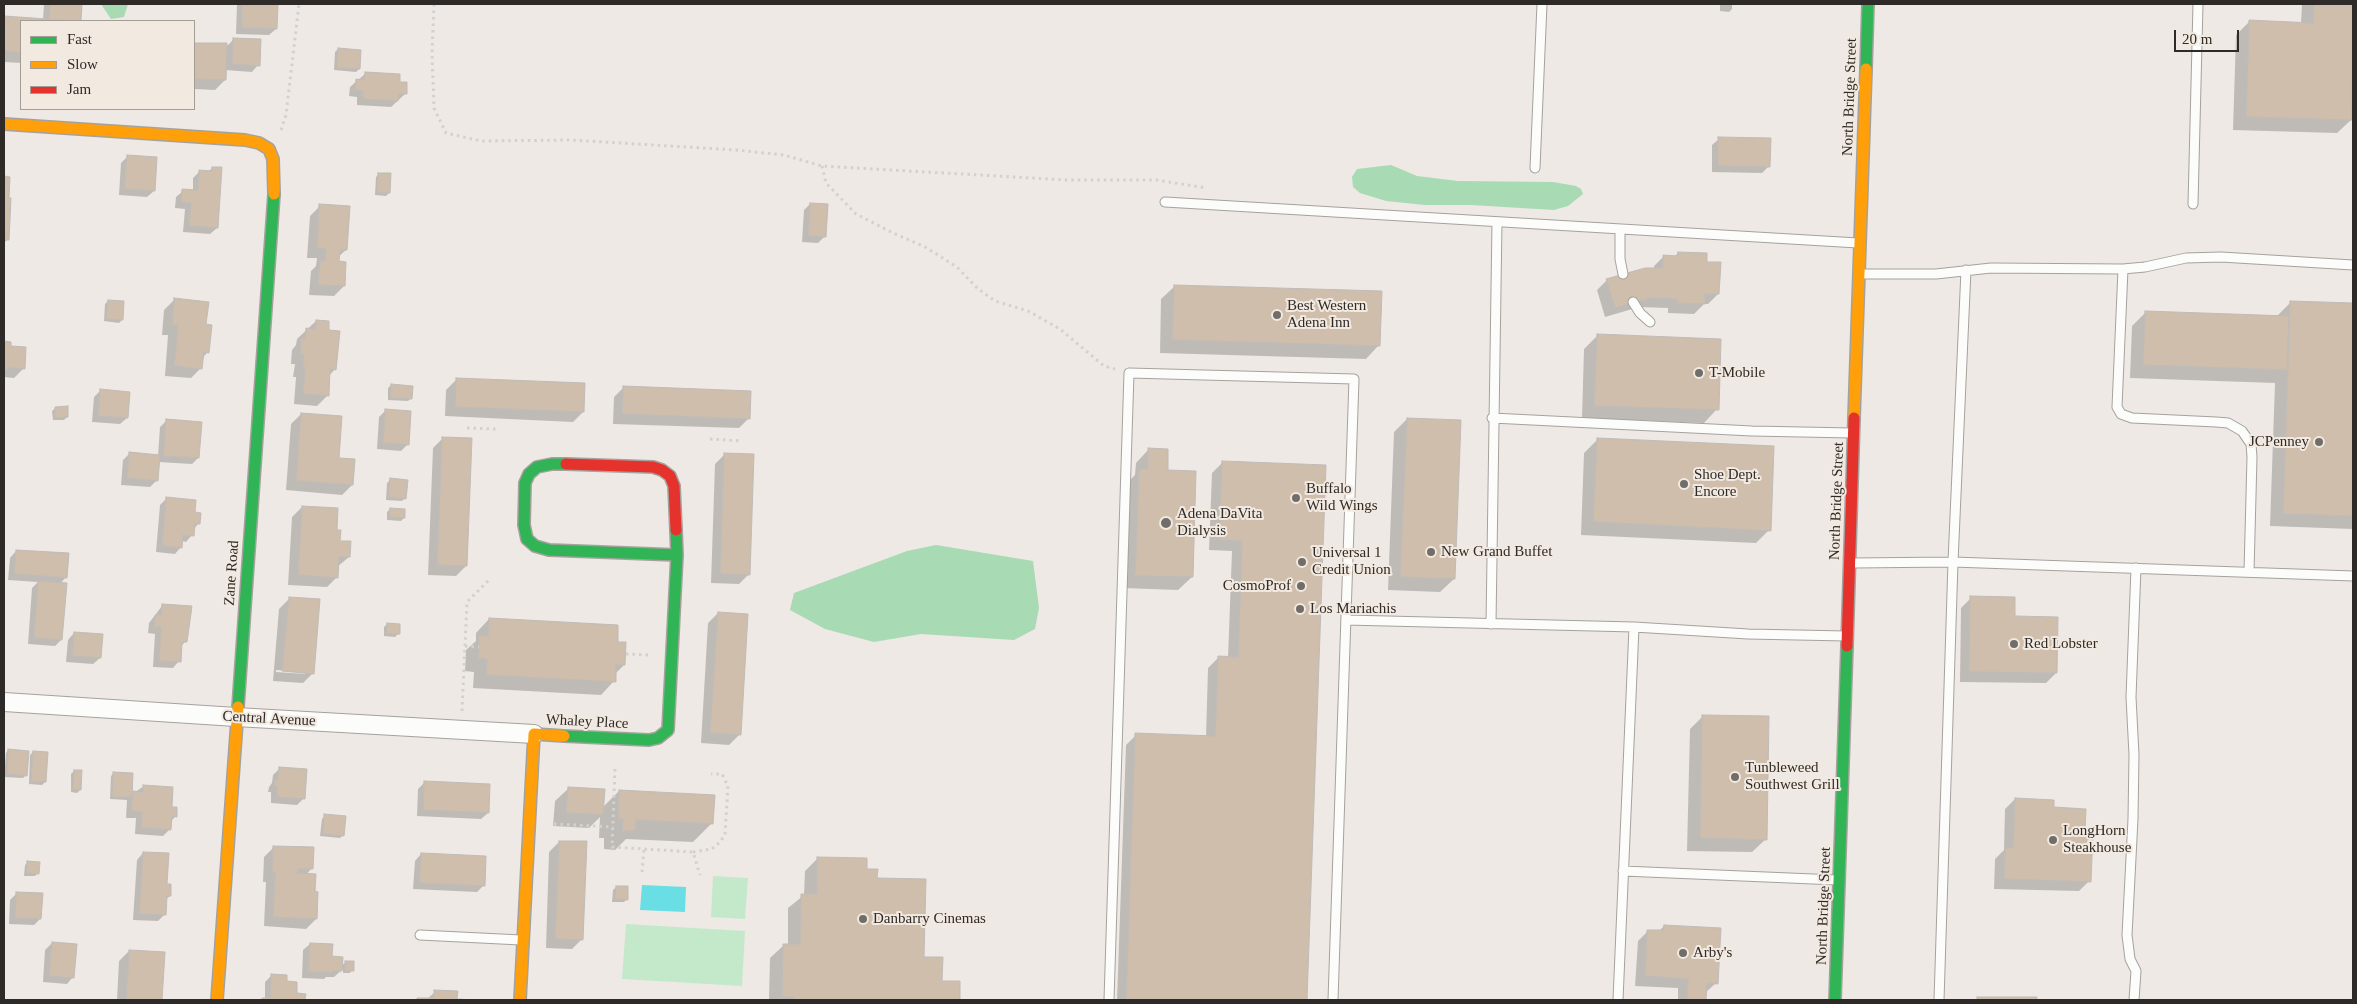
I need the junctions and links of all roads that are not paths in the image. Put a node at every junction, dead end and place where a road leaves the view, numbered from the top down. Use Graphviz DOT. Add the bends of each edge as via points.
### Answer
graph roads {
  1 [pos="1537,4"];
  2 [pos="1542,4"];
  3 [pos="1868,4"];
  4 [pos="2198,4"];
  5 [pos="4,124"];
  6 [pos="1535,168"];
  7 [pos="1165,202"];
  8 [pos="2194,204"];
  9 [pos="1497,222"];
  10 [pos="1620,229"];
  11 [pos="1860,243"];
  12 [pos="2353,265"];
  13 [pos="2123,269"];
  14 [pos="1966,270"];
  15 [pos="1623,274"];
  16 [pos="1859,274"];
  17 [pos="1633,302"];
  18 [pos="1650,322"];
  19 [pos="1492,418"];
  20 [pos="1855,433"];
  21 [pos="677,556"];
  22 [pos="1953,562"];
  23 [pos="1850,563"];
  24 [pos="2136,568"];
  25 [pos="2248,572"];
  26 [pos="2353,576"];
  27 [pos="1346,620"];
  28 [pos="1491,624"];
  29 [pos="1634,627"];
  30 [pos="1848,636"];
  31 [pos="4,702"];
  32 [pos="236,718"];
  33 [pos="534,734"];
  34 [pos="1623,871"];
  35 [pos="1839,880"];
  36 [pos="420,935"];
  37 [pos="524,940"];
  38 [pos="217,1000"];
  39 [pos="520,1000"];
  40 [pos="1109,1000"];
  41 [pos="1333,1000"];
  42 [pos="1618,1000"];
  43 [pos="1836,1000"];
  44 [pos="1939,1000"];
  45 [pos="2134,1000"];
  1 -- 2 [label="lane"];
  2 -- 6 [label="lane"];
  3 -- 11 [label="street, North Bridge Street"];
  4 -- 8 [label="lane"];
  5 -- 32 [label="street, Zane Road" via="245,140 269,149 273,159 274,200"];
  7 -- 9 [label="lane"];
  9 -- 10 [label="lane"];
  9 -- 19 [label="lane"];
  10 -- 11 [label="lane"];
  10 -- 15 [label="lane"];
  11 -- 16 [label="street, North Bridge Street"];
  12 -- 13 [label="lane" via="2221,257 2186,258"];
  13 -- 14 [label="lane"];
  13 -- 25 [label="lane" via="2117,407 2121,414 2132,418 2228,423 2242,431 2251,444 2252,457"];
  14 -- 16 [label="lane" via="1936,274"];
  14 -- 22 [label="lane"];
  16 -- 20 [label="street, North Bridge Street"];
  17 -- 18 [label="lane"];
  19 -- 20 [label="lane"];
  19 -- 28 [label="lane"];
  20 -- 23 [label="street, North Bridge Street"];
  21 -- 21 [label="street, Whaley Place" via="674,486 670,476 662,470 653,467 552,464 537,467 529,474 525,484 524,525 527,538 535,546 549,550"];
  21 -- 33 [label="street, Whaley Place" via="668,730 649,740"];
  22 -- 23 [label="lane"];
  22 -- 24 [label="lane"];
  22 -- 44 [label="lane"];
  23 -- 30 [label="street, North Bridge Street"];
  24 -- 25 [label="lane"];
  24 -- 45 [label="lane" via="2130,697 2134,754 2133,819 2127,935 2130,959 2136,971"];
  25 -- 26 [label="lane"];
  27 -- 28 [label="lane"];
  27 -- 40 [label="lane" via="1354,379 1129,373"];
  27 -- 41 [label="lane"];
  28 -- 29 [label="lane"];
  29 -- 30 [label="lane"];
  29 -- 34 [label="lane"];
  30 -- 35 [label="street, North Bridge Street"];
  31 -- 32 [label="street, Central Avenue"];
  32 -- 33 [label="street, Central Avenue"];
  32 -- 38 [label="street, Zane Road"];
  33 -- 37 [label="street, Whaley Place"];
  34 -- 35 [label="lane"];
  34 -- 42 [label="lane"];
  35 -- 43 [label="street, North Bridge Street"];
  36 -- 37 [label="lane"];
  37 -- 39 [label="street, Whaley Place"];
}
